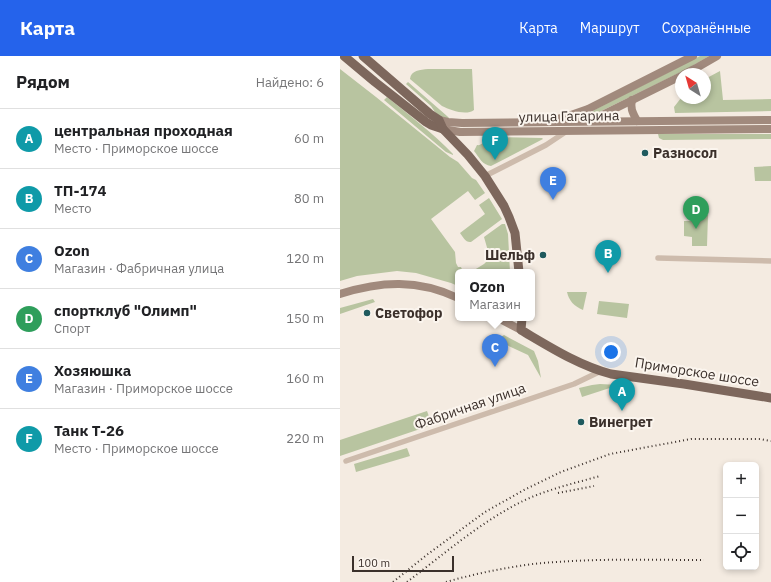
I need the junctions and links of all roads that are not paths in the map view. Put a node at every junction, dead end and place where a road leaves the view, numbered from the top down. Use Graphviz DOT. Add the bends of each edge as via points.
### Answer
graph roads {
  1 [pos="344,56"];
  2 [pos="362,56"];
  3 [pos="693,56"];
  4 [pos="717,56"];
  5 [pos="696,68"];
  6 [pos="675,79"];
  7 [pos="632,100"];
  8 [pos="587,109"];
  9 [pos="439,120"];
  10 [pos="771,120"];
  11 [pos="590,121"];
  12 [pos="638,121"];
  13 [pos="547,122"];
  14 [pos="444,129"];
  15 [pos="771,129"];
  16 [pos="596,130"];
  17 [pos="567,131"];
  18 [pos="485,176"];
  19 [pos="658,258"];
  20 [pos="771,261"];
  21 [pos="519,269"];
  22 [pos="340,294"];
  23 [pos="455,297"];
  24 [pos="504,321"];
  25 [pos="522,321"];
  26 [pos="521,330"];
  27 [pos="601,371"];
  28 [pos="771,398"];
  29 [pos="346,461"];
  1 -- 14 [label="main road, улица Гагарина" via="426,122"];
  2 -- 9 [label="main road, улица Гагарина"];
  3 -- 8 [label="main road"];
  4 -- 5 [label="main road"];
  6 -- 7 [label="main road"];
  7 -- 11 [label="main road"];
  7 -- 12 [label="main road" via="632,111"];
  8 -- 11 [label="main road" via="585,114"];
  8 -- 13 [label="main road"];
  9 -- 13 [label="main road, улица Гагарина" via="462,123"];
  9 -- 14 [label="main road"];
  10 -- 12 [label="main road, улица Гагарина"];
  11 -- 12 [label="main road, улица Гагарина"];
  11 -- 13 [label="main road, улица Гагарина"];
  11 -- 16 [label="main road"];
  11 -- 17 [label="main road"];
  14 -- 17 [label="main road, улица Гагарина" via="460,132"];
  14 -- 18 [label="main road"];
  15 -- 16 [label="main road, улица Гагарина"];
  16 -- 17 [label="main road, улица Гагарина"];
  17 -- 18 [label="street" via="546,145"];
  18 -- 21 [label="main road" via="509,216 515,233"];
  19 -- 20 [label="street"];
  22 -- 23 [label="main road" via="369,286 399,284 434,289"];
  24 -- 26 [label="main road"];
  25 -- 26 [label="main road"];
  26 -- 27 [label="main road, Приморское шоссе" via="568,357"];
  27 -- 28 [label="main road, Приморское шоссе"];
  27 -- 29 [label="street, Фабричная улица" via="574,384"];
}
